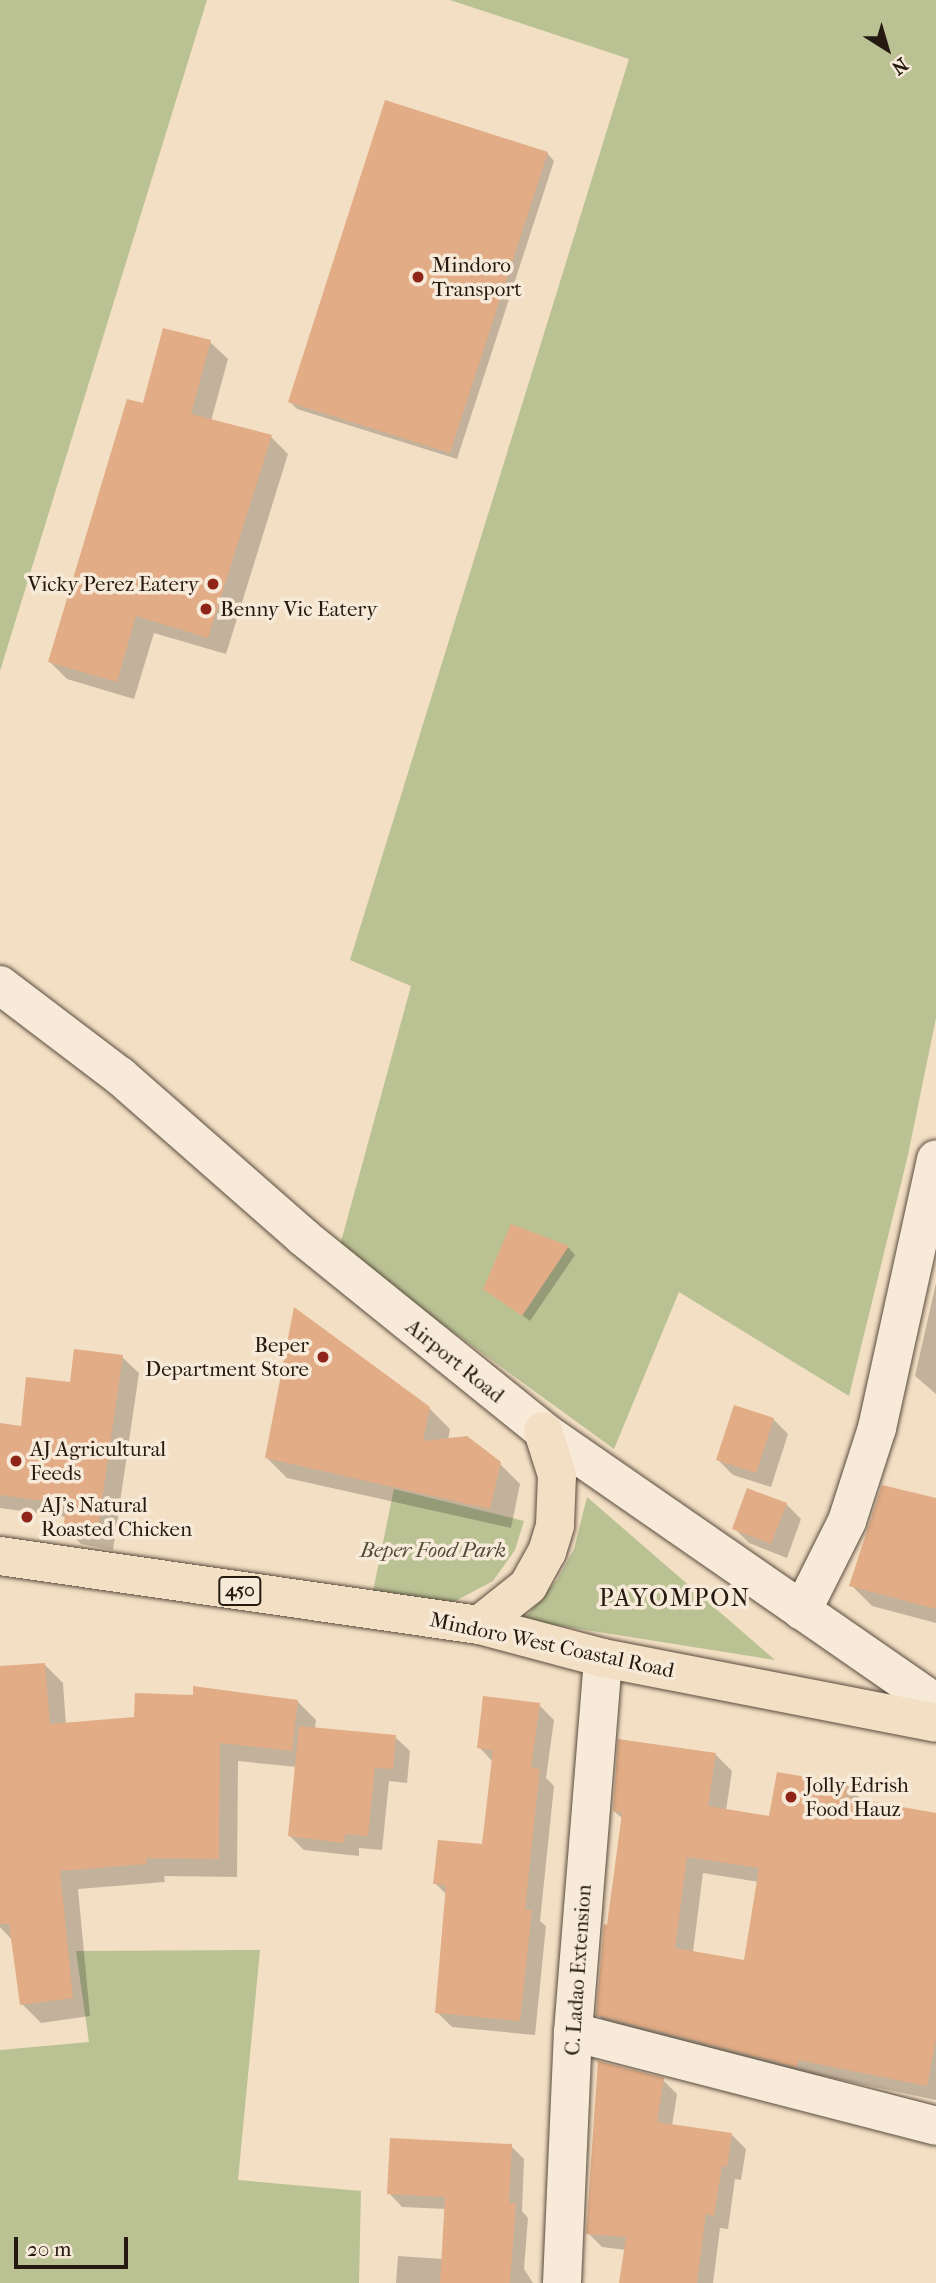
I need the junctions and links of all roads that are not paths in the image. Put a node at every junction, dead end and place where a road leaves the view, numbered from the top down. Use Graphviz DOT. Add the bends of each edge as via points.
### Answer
graph roads {
  1 [pos="0,985"];
  2 [pos="936,1159"];
  3 [pos="543,1431"];
  4 [pos="0,1556"];
  5 [pos="802,1611"];
  6 [pos="479,1625"];
  7 [pos="603,1658"];
  8 [pos="936,1703"];
  9 [pos="936,1723"];
  10 [pos="573,2032"];
  11 [pos="936,2126"];
  12 [pos="562,2283"];
  1 -- 3 [label="street, Airport Road" via="120,1076 303,1237"];
  2 -- 5 [label="street" via="877,1428 847,1521"];
  3 -- 5 [label="street, Airport Road"];
  3 -- 6 [label="main road" via="557,1475 555,1524 547,1552 527,1586"];
  4 -- 6 [label="main road, Mindoro West Coastal Road / 450"];
  5 -- 8 [label="street, Airport Road"];
  6 -- 7 [label="main road, Mindoro West Coastal Road / 450"];
  7 -- 9 [label="main road, Mindoro West Coastal Road / 450"];
  7 -- 10 [label="street, C. Ladao Extension"];
  10 -- 11 [label="street"];
  10 -- 12 [label="street, C. Ladao Extension"];
}
